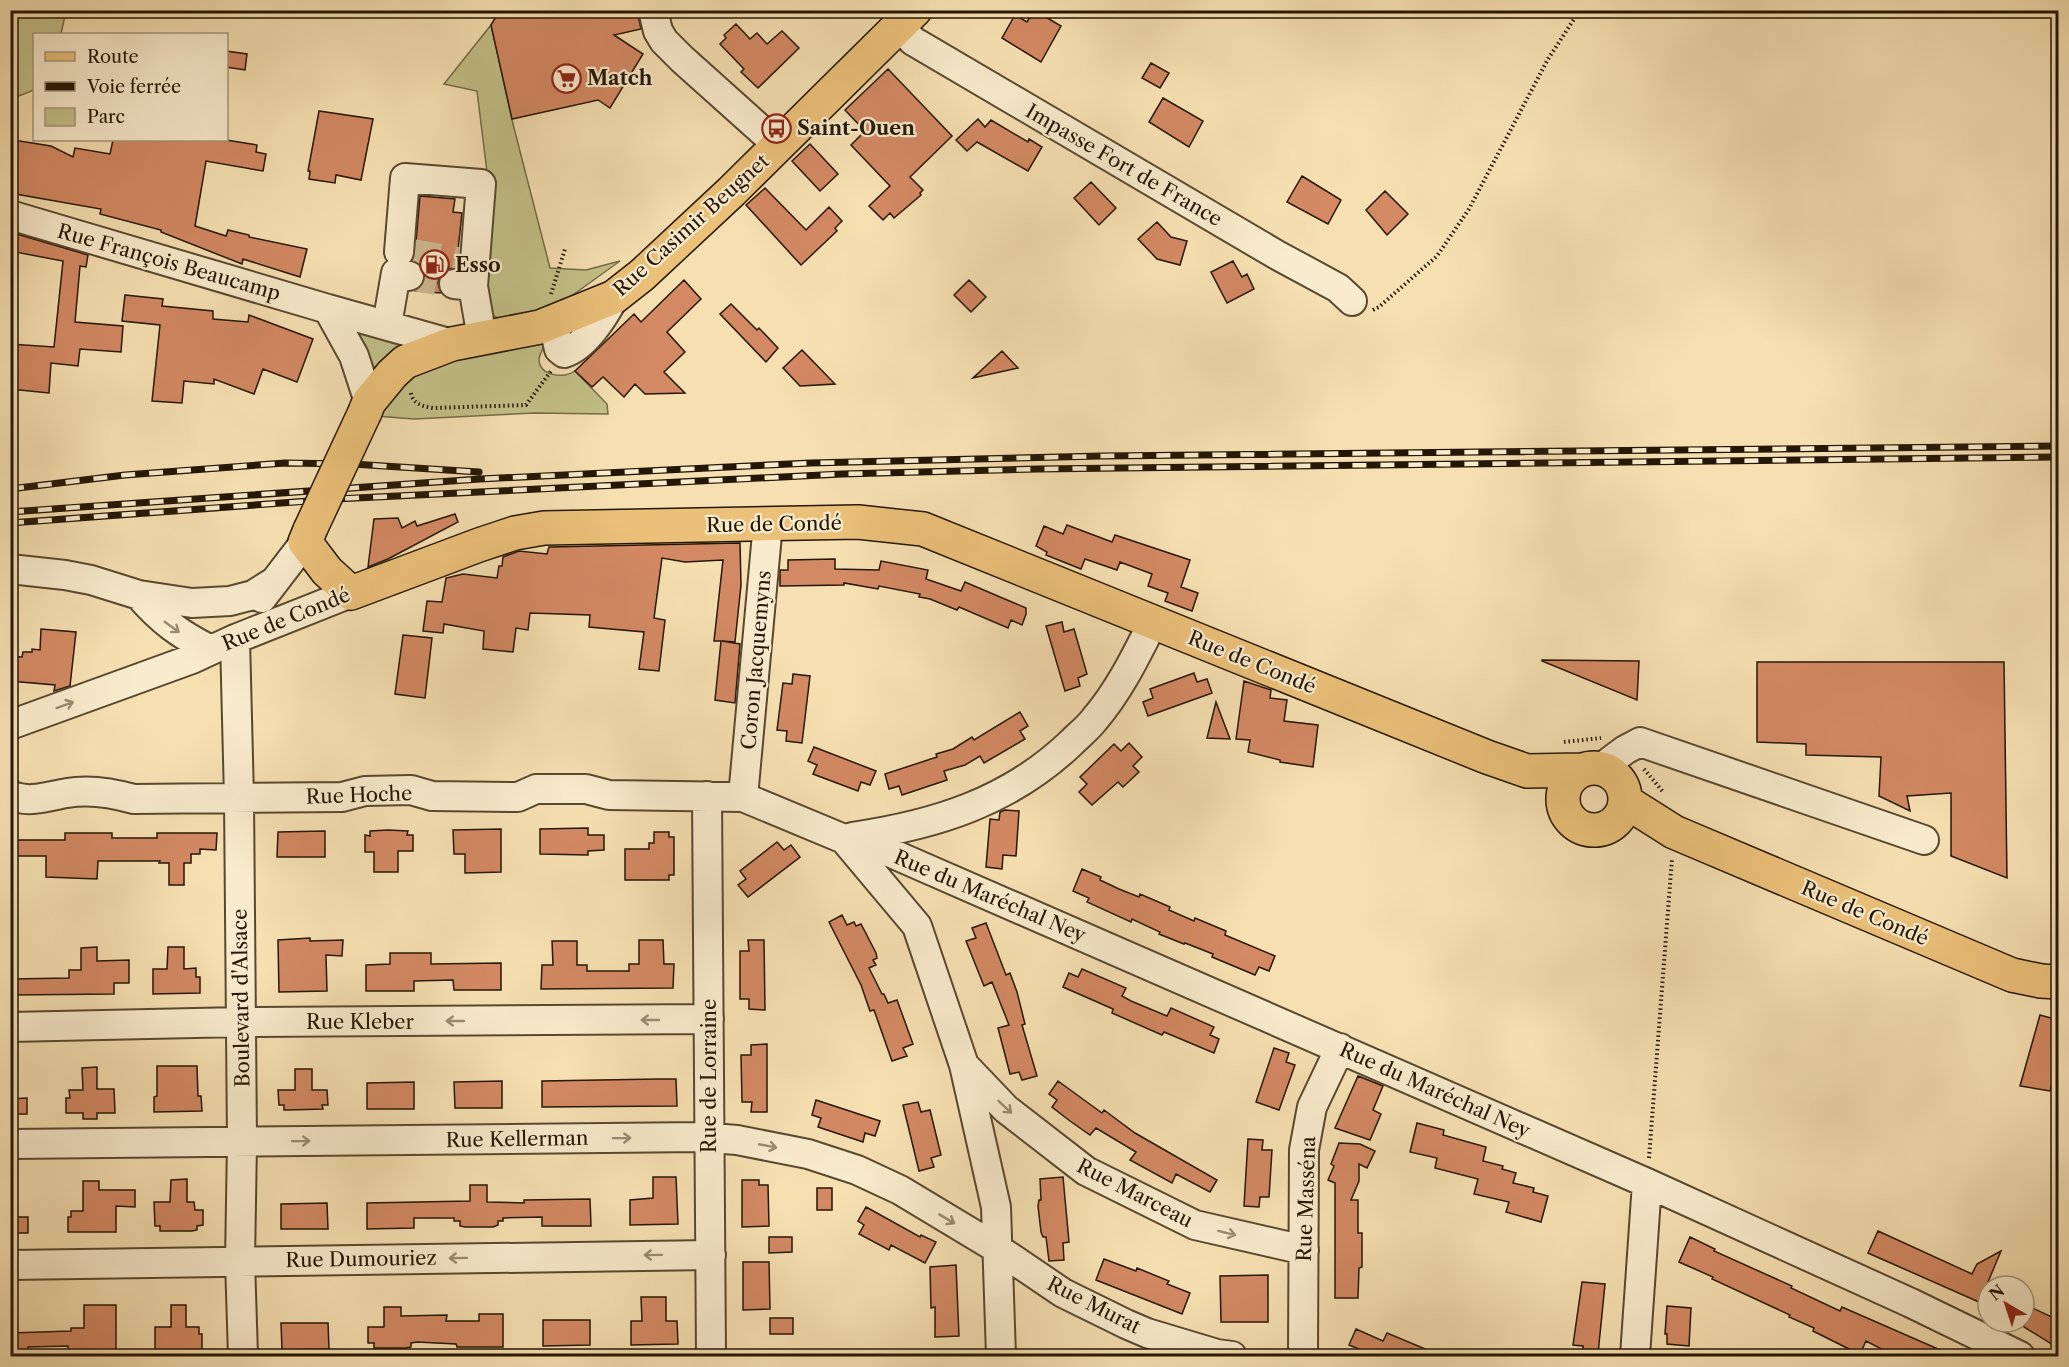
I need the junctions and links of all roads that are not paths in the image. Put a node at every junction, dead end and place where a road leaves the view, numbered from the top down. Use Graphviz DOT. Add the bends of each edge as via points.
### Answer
graph roads {
  1 [pos="653,10"];
  2 [pos="907,18"];
  3 [pos="779,146"];
  4 [pos="10,215"];
  5 [pos="614,297"];
  6 [pos="1352,301"];
  7 [pos="328,309"];
  8 [pos="387,325"];
  9 [pos="546,325"];
  10 [pos="467,341"];
  11 [pos="367,407"];
  12 [pos="768,523"];
  13 [pos="308,536"];
  14 [pos="10,569"];
  15 [pos="272,583"];
  16 [pos="351,593"];
  17 [pos="139,595"];
  18 [pos="192,603"];
  19 [pos="1153,622"];
  20 [pos="223,645"];
  21 [pos="10,725"];
  22 [pos="1591,769"];
  23 [pos="1527,771"];
  24 [pos="10,795"];
  25 [pos="707,796"];
  26 [pos="743,797"];
  27 [pos="239,798"];
  28 [pos="1562,803"];
  29 [pos="1621,811"];
  30 [pos="844,839"];
  31 [pos="1924,840"];
  32 [pos="2058,983"];
  33 [pos="709,1019"];
  34 [pos="241,1022"];
  35 [pos="10,1027"];
  36 [pos="1340,1048"];
  37 [pos="964,1065"];
  38 [pos="710,1137"];
  39 [pos="242,1142"];
  40 [pos="10,1144"];
  41 [pos="1647,1183"];
  42 [pos="998,1249"];
  43 [pos="1304,1250"];
  44 [pos="711,1255"];
  45 [pos="240,1261"];
  46 [pos="10,1265"];
  47 [pos="243,1356"];
  48 [pos="711,1356"];
  49 [pos="1001,1356"];
  50 [pos="1232,1356"];
  51 [pos="1303,1356"];
  52 [pos="1635,1356"];
  53 [pos="2020,1356"];
  1 -- 3 [label="street" via="658,31 670,47"];
  2 -- 3 [label="main road, Rue Casimir Beugnet"];
  2 -- 6 [label="street, Impasse Fort de France" via="914,41 1338,288"];
  3 -- 5 [label="main road, Rue Casimir Beugnet"];
  4 -- 7 [label="street, Rue François Beaucamp"];
  5 -- 9 [label="main road, Rue Casimir Beugnet"];
  5 -- 9 [label="street" via="604,317 572,351 564,353 559,349"];
  7 -- 8 [label="street, Rue François Beaucamp"];
  7 -- 11 [label="street" via="354,356"];
  8 -- 10 [label="street, Rue François Beaucamp"];
  8 -- 10 [label="street" via="404,263 405,178 482,184 465,273"];
  9 -- 10 [label="main road, Rue Casimir Beugnet"];
  10 -- 11 [label="main road, Rue Casimir Beugnet" via="405,362"];
  11 -- 13 [label="main road, bridge"];
  12 -- 16 [label="main road, Rue de Condé" via="525,531"];
  12 -- 19 [label="main road, Rue de Condé" via="858,522 923,529"];
  12 -- 26 [label="street, Coron Jacquemyns"];
  13 -- 15 [label="street"];
  13 -- 16 [label="main road" via="327,571"];
  14 -- 17 [label="street" via="91,580"];
  15 -- 18 [label="street" via="253,595 230,601"];
  15 -- 20 [label="street"];
  16 -- 20 [label="street, Rue de Condé"];
  17 -- 18 [label="street"];
  17 -- 20 [label="street, one-way" via="169,626"];
  18 -- 20 [label="street"];
  19 -- 23 [label="main road, Rue de Condé"];
  19 -- 30 [label="street" via="1130,668 1094,721 1025,780 993,799 927,822"];
  21 -- 20 [label="street, Rue de Condé, one-way"];
  20 -- 27 [label="street, Boulevard d'Alsace"];
  22 -- 23 [label="main road, Rue de Condé"];
  22 -- 28 [label="main road" via="1566,783"];
  22 -- 29 [label="main road" via="1611,773 1619,780 1624,790"];
  22 -- 31 [label="street" via="1640,742"];
  23 -- 28 [label="main road, Rue de Condé"];
  24 -- 27 [label="street, Rue Hoche" via="44,799 68,793 113,793 134,799"];
  25 -- 26 [label="street, Rue Hoche"];
  25 -- 27 [label="street, Rue Hoche" via="609,795 586,789 536,789 518,796 432,796 411,790 365,791 342,797"];
  25 -- 33 [label="street, Rue de Lorraine"];
  26 -- 30 [label="street, Rue du Maréchal Ney"];
  27 -- 34 [label="street, Boulevard d'Alsace"];
  28 -- 29 [label="main road" via="1570,821 1588,830 1607,827"];
  29 -- 32 [label="main road, Rue de Condé" via="2012,975"];
  30 -- 36 [label="street, Rue du Maréchal Ney" via="889,852"];
  30 -- 37 [label="street" via="917,926"];
  33 -- 34 [label="street, Rue Kleber, one-way"];
  33 -- 38 [label="street, Rue de Lorraine"];
  34 -- 35 [label="street, Rue Kleber"];
  34 -- 39 [label="street, Boulevard d'Alsace"];
  36 -- 41 [label="street, Rue du Maréchal Ney"];
  36 -- 43 [label="street, Rue Masséna" via="1312,1107 1304,1150"];
  37 -- 42 [label="street" via="996,1207"];
  37 -- 43 [label="street, Rue Marceau, one-way" via="1006,1108 1086,1171 1195,1225"];
  39 -- 38 [label="street, Rue Kellerman, one-way"];
  38 -- 42 [label="street, Rue Kellerman, one-way" via="808,1154 856,1170 900,1191"];
  38 -- 44 [label="street, Rue de Lorraine"];
  39 -- 40 [label="street, Rue Kellerman"];
  39 -- 45 [label="street, Boulevard d'Alsace"];
  41 -- 52 [label="street"];
  41 -- 53 [label="street, Rue du Maréchal Ney"];
  42 -- 49 [label="street"];
  42 -- 50 [label="street, Rue Murat" via="1063,1293 1126,1324"];
  43 -- 51 [label="street, Rue Masséna"];
  44 -- 45 [label="street, Rue Dumouriez, one-way"];
  44 -- 48 [label="street, Rue de Lorraine"];
  45 -- 46 [label="street, Rue Dumouriez"];
  45 -- 47 [label="street, Boulevard d'Alsace"];
}
